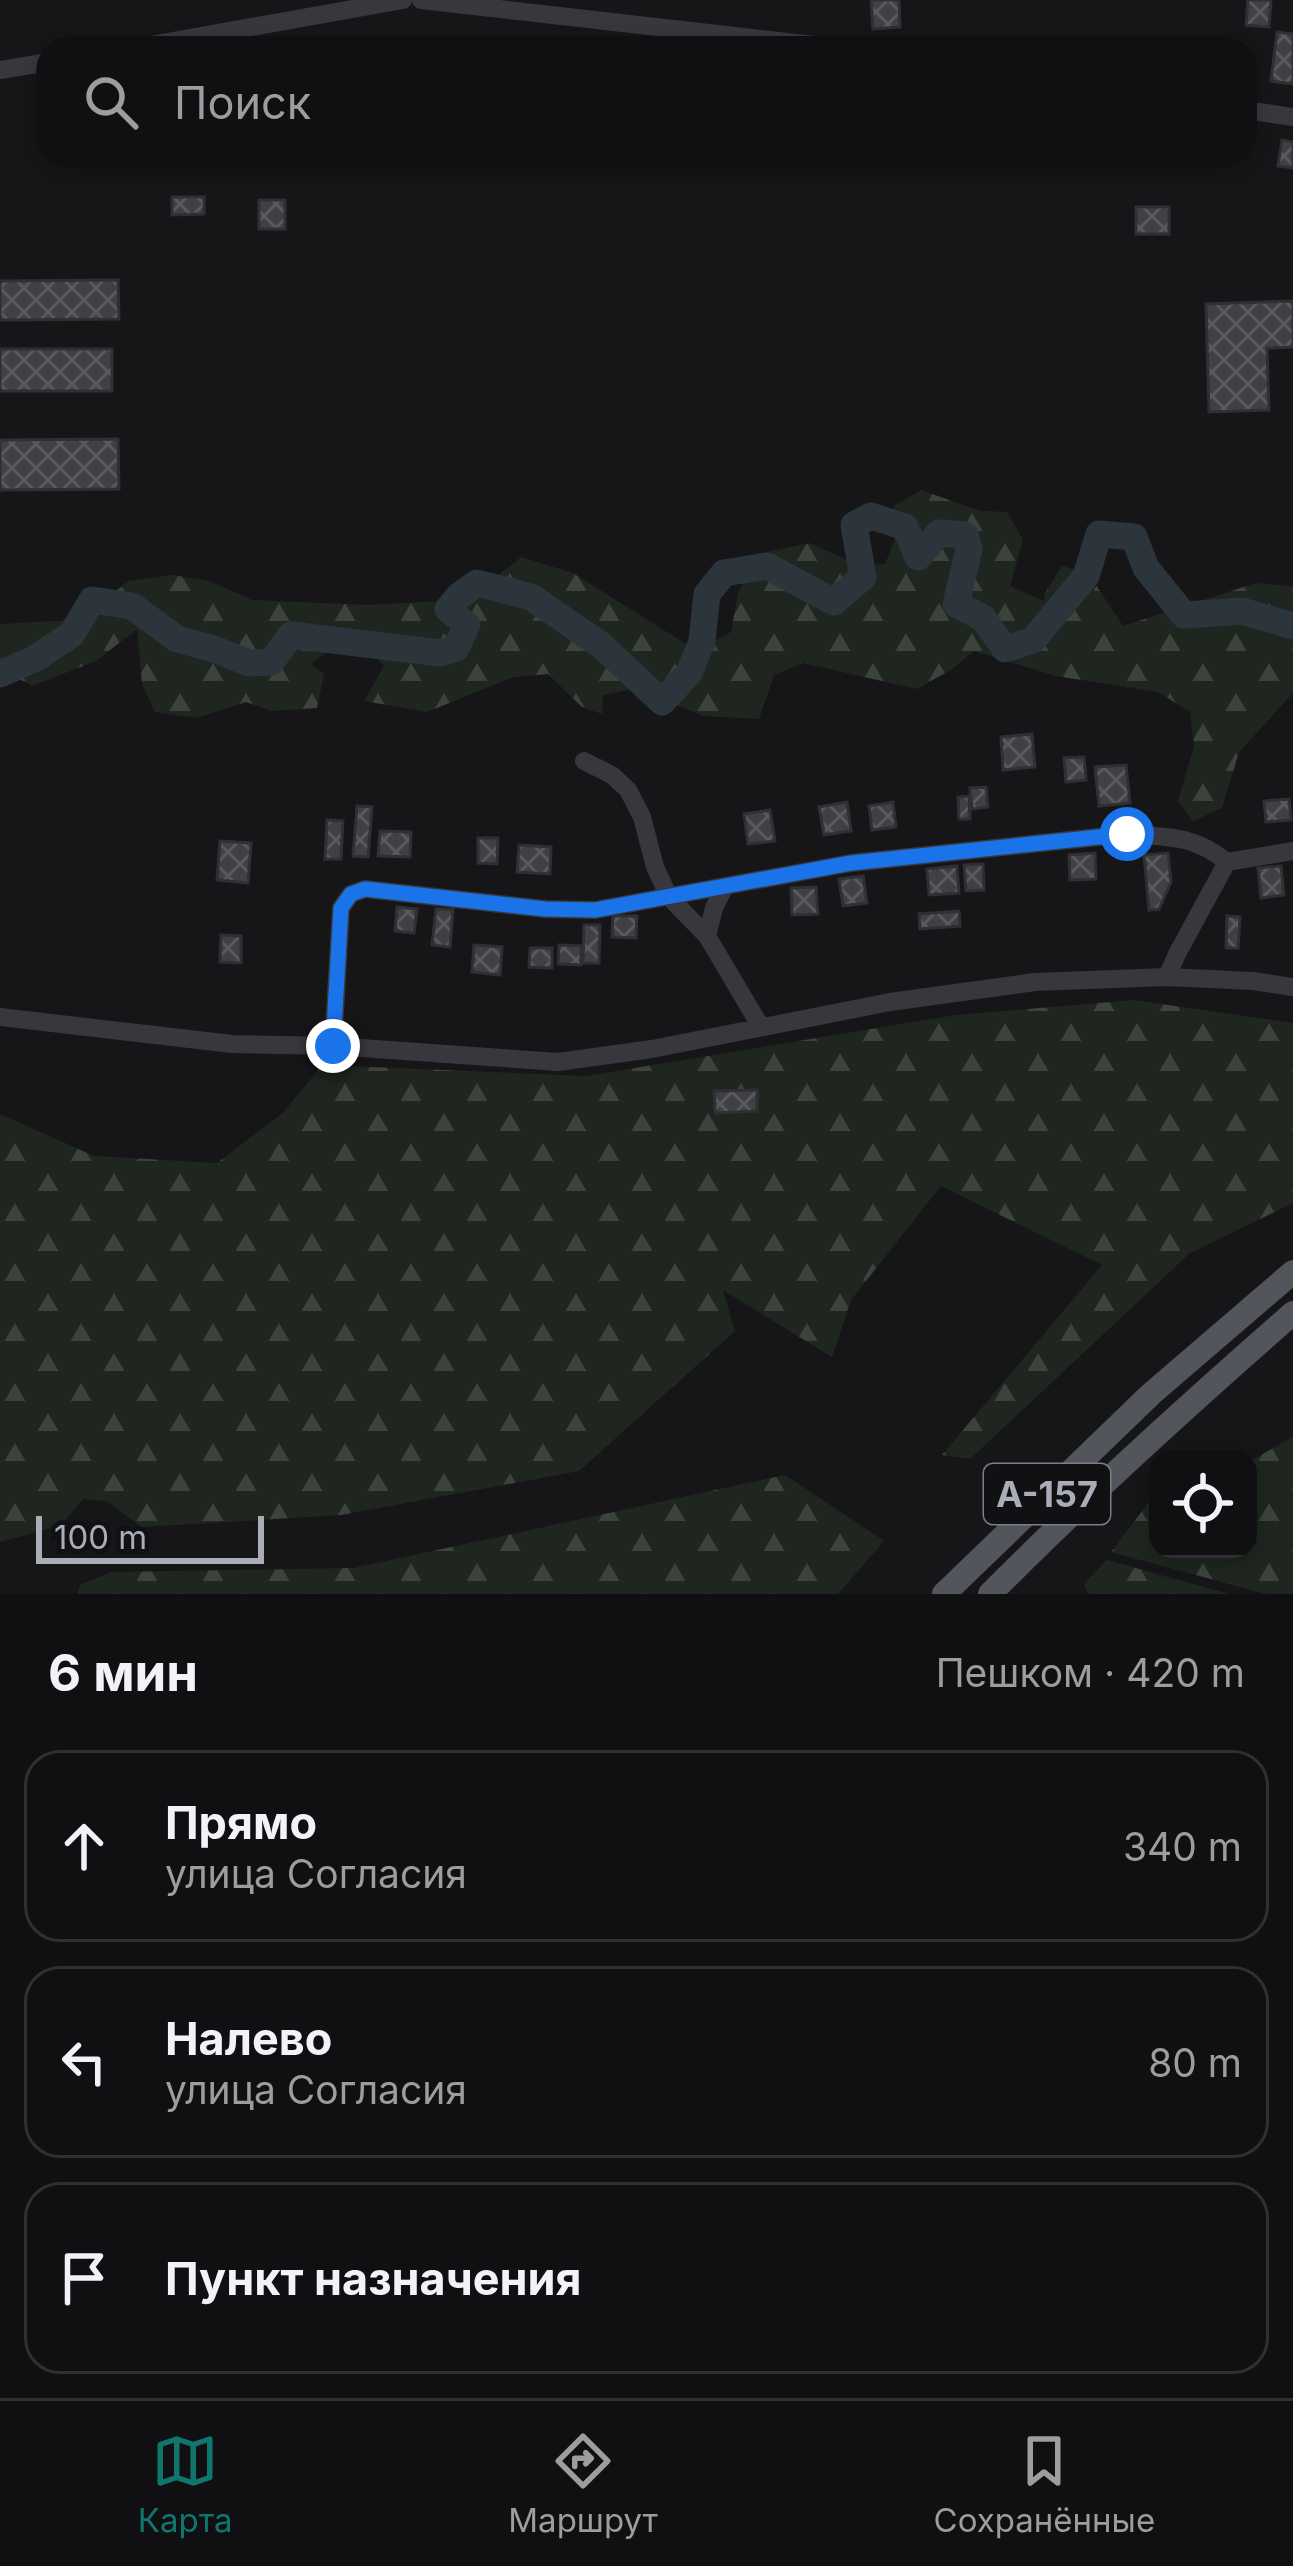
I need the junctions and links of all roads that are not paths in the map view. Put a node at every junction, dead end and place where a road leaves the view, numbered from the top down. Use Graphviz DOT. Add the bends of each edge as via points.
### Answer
graph roads {
  1 [pos="403,0"];
  2 [pos="421,0"];
  3 [pos="201,36"];
  4 [pos="735,36"];
  5 [pos="36,64"];
  6 [pos="0,70"];
  7 [pos="1257,112"];
  8 [pos="1293,117"];
  9 [pos="584,761"];
  10 [pos="1293,851"];
  11 [pos="1227,862"];
  12 [pos="725,886"];
  13 [pos="669,897"];
  14 [pos="707,936"];
  15 [pos="1167,977"];
  16 [pos="1293,987"];
  17 [pos="0,1017"];
  18 [pos="761,1028"];
  19 [pos="333,1046"];
  20 [pos="1293,1272"];
  21 [pos="1293,1313"];
  22 [pos="944,1594"];
  23 [pos="989,1594"];
  1 -- 3 [label="street"];
  2 -- 4 [label="street"];
  5 -- 6 [label="street"];
  7 -- 8 [label="street"];
  9 -- 13 [label="street" via="628,790"];
  10 -- 11 [label="street"];
  11 -- 12 [label="street" via="1206,845 1127,834 851,863"];
  11 -- 15 [label="street"];
  12 -- 13 [label="street"];
  12 -- 14 [label="street"];
  13 -- 14 [label="street"];
  13 -- 19 [label="street" via="595,910 351,894 341,908"];
  14 -- 18 [label="street"];
  15 -- 16 [label="street"];
  15 -- 18 [label="street" via="1034,982"];
  17 -- 19 [label="street" via="232,1044"];
  18 -- 19 [label="street" via="559,1062"];
  20 -- 22 [label="main road, А-157" via="1151,1394"];
  21 -- 23 [label="main road, А-157"];
}
